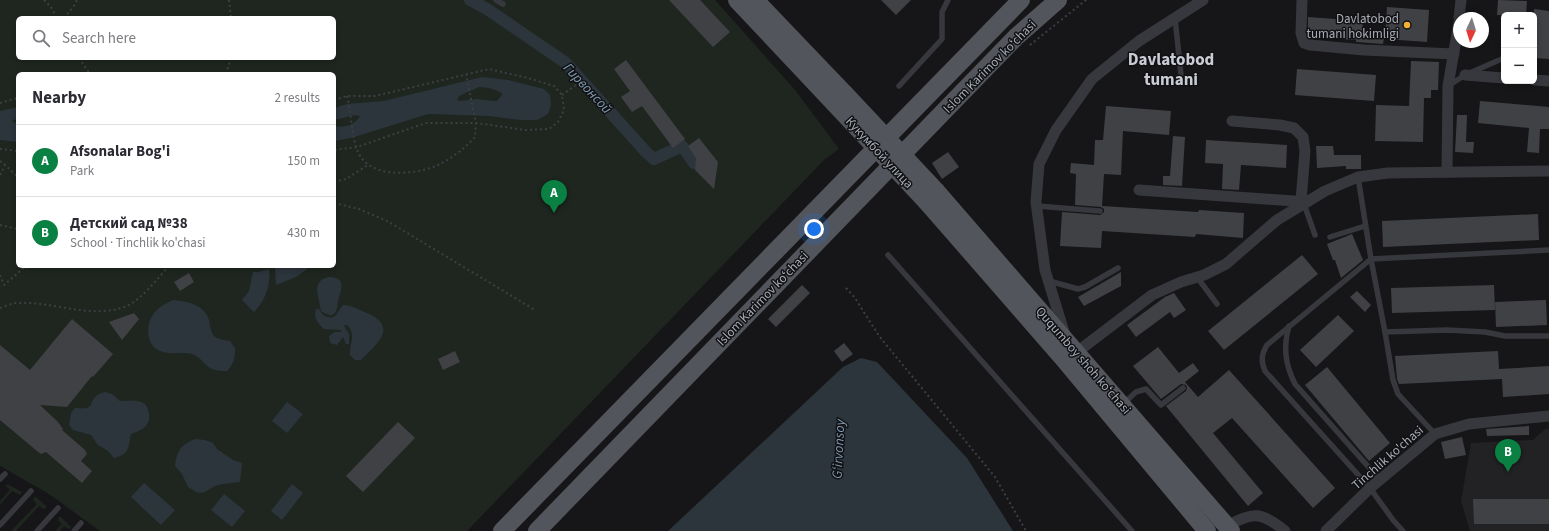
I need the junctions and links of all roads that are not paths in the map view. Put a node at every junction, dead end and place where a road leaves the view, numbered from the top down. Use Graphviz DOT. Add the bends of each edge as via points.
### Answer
graph roads {
  1 [pos="496,0"];
  2 [pos="737,0"];
  3 [pos="755,0"];
  4 [pos="948,0"];
  5 [pos="1021,0"];
  6 [pos="1058,0"];
  7 [pos="1203,0"];
  8 [pos="1302,0"];
  9 [pos="1461,0"];
  10 [pos="503,4"];
  11 [pos="1460,12"];
  12 [pos="1175,18"];
  13 [pos="1455,48"];
  14 [pos="1454,54"];
  15 [pos="1501,59"];
  16 [pos="1181,75"];
  17 [pos="1465,75"];
  18 [pos="1501,78"];
  19 [pos="1537,80"];
  20 [pos="1549,81"];
  21 [pos="899,86"];
  22 [pos="1448,86"];
  23 [pos="839,98"];
  24 [pos="1232,121"];
  25 [pos="1549,171"];
  26 [pos="1446,172"];
  27 [pos="1358,178"];
  28 [pos="1139,190"];
  29 [pos="931,196"];
  30 [pos="1304,203"];
  31 [pos="1037,206"];
  32 [pos="1100,211"];
  33 [pos="1365,226"];
  34 [pos="1315,235"];
  35 [pos="1330,237"];
  36 [pos="1549,250"];
  37 [pos="888,255"];
  38 [pos="1371,259"];
  39 [pos="1118,268"];
  40 [pos="1197,277"];
  41 [pos="1049,281"];
  42 [pos="1217,304"];
  43 [pos="1289,325"];
  44 [pos="1385,332"];
  45 [pos="1549,336"];
  46 [pos="1072,346"];
  47 [pos="1183,388"];
  48 [pos="1122,404"];
  49 [pos="1549,416"];
  50 [pos="1434,434"];
  51 [pos="5,474"];
  52 [pos="0,480"];
  53 [pos="1380,480"];
  54 [pos="1370,488"];
  55 [pos="31,491"];
  56 [pos="58,508"];
  57 [pos="81,523"];
  58 [pos="0,525"];
  59 [pos="1229,529"];
  60 [pos="37,531"];
  61 [pos="74,531"];
  62 [pos="502,531"];
  63 [pos="537,531"];
  64 [pos="1132,531"];
  65 [pos="1207,531"];
  66 [pos="1285,531"];
  67 [pos="1326,531"];
  68 [pos="1403,531"];
  1 -- 10 [label="lane"];
  2 -- 23 [label="main road"];
  3 -- 23 [label="main road"];
  4 -- 21 [label="lane" via="942,12 942,39"];
  5 -- 62 [label="main road, Islom Karimov koʻchasi"];
  6 -- 63 [label="main road, Islom Karimov koʻchasi" via="1016,37"];
  7 -- 12 [label="street"];
  8 -- 14 [label="street" via="1301,33 1304,43 1364,50"];
  9 -- 11 [label="street"];
  12 -- 16 [label="lane"];
  12 -- 31 [label="street" via="1139,41 1092,79 1056,130 1040,164"];
  13 -- 14 [label="street"];
  14 -- 22 [label="street"];
  15 -- 17 [label="lane"];
  17 -- 18 [label="street"];
  17 -- 22 [label="lane"];
  19 -- 20 [label="street"];
  22 -- 26 [label="street"];
  23 -- 29 [label="main road, Кукумбой улица, bridge"];
  24 -- 30 [label="street" via="1294,128 1303,137"];
  25 -- 26 [label="street"];
  26 -- 27 [label="street" via="1388,173"];
  27 -- 30 [label="street" via="1325,191"];
  27 -- 33 [label="lane"];
  28 -- 30 [label="street"];
  29 -- 46 [label="main road, Ququmboy shoh koʻchasi"];
  29 -- 65 [label="main road, Ququmboy shoh koʻchasi"];
  30 -- 34 [label="lane"];
  30 -- 40 [label="street" via="1277,220 1226,264"];
  31 -- 32 [label="lane"];
  31 -- 41 [label="street" via="1045,270"];
  33 -- 35 [label="lane"];
  33 -- 38 [label="lane"];
  36 -- 38 [label="lane"];
  37 -- 64 [label="lane"];
  38 -- 43 [label="lane"];
  38 -- 44 [label="lane"];
  39 -- 41 [label="lane" via="1078,289"];
  40 -- 42 [label="lane"];
  40 -- 46 [label="street" via="1152,295"];
  41 -- 46 [label="street"];
  43 -- 53 [label="lane" via="1285,359 1288,372 1295,384"];
  43 -- 54 [label="lane" via="1266,345 1262,352 1261,360 1265,371"];
  44 -- 45 [label="lane" via="1447,330 1505,336"];
  44 -- 50 [label="lane" via="1393,380 1398,394"];
  46 -- 48 [label="main road, Ququmboy shoh koʻchasi"];
  47 -- 48 [label="lane" via="1160,405 1146,389 1136,392"];
  48 -- 59 [label="main road, Ququmboy shoh koʻchasi"];
  49 -- 50 [label="street, Tinchlik ko'chasi" via="1469,424"];
  50 -- 53 [label="street, Tinchlik ko'chasi"];
  51 -- 52 [label="lane"];
  53 -- 54 [label="street, Tinchlik ko'chasi"];
  54 -- 67 [label="street, Tinchlik ko'chasi"];
  54 -- 68 [label="lane" via="1392,520"];
  55 -- 58 [label="lane"];
  56 -- 60 [label="lane"];
  57 -- 61 [label="lane"];
  59 -- 66 [label="street" via="1241,518 1263,516"];
}
